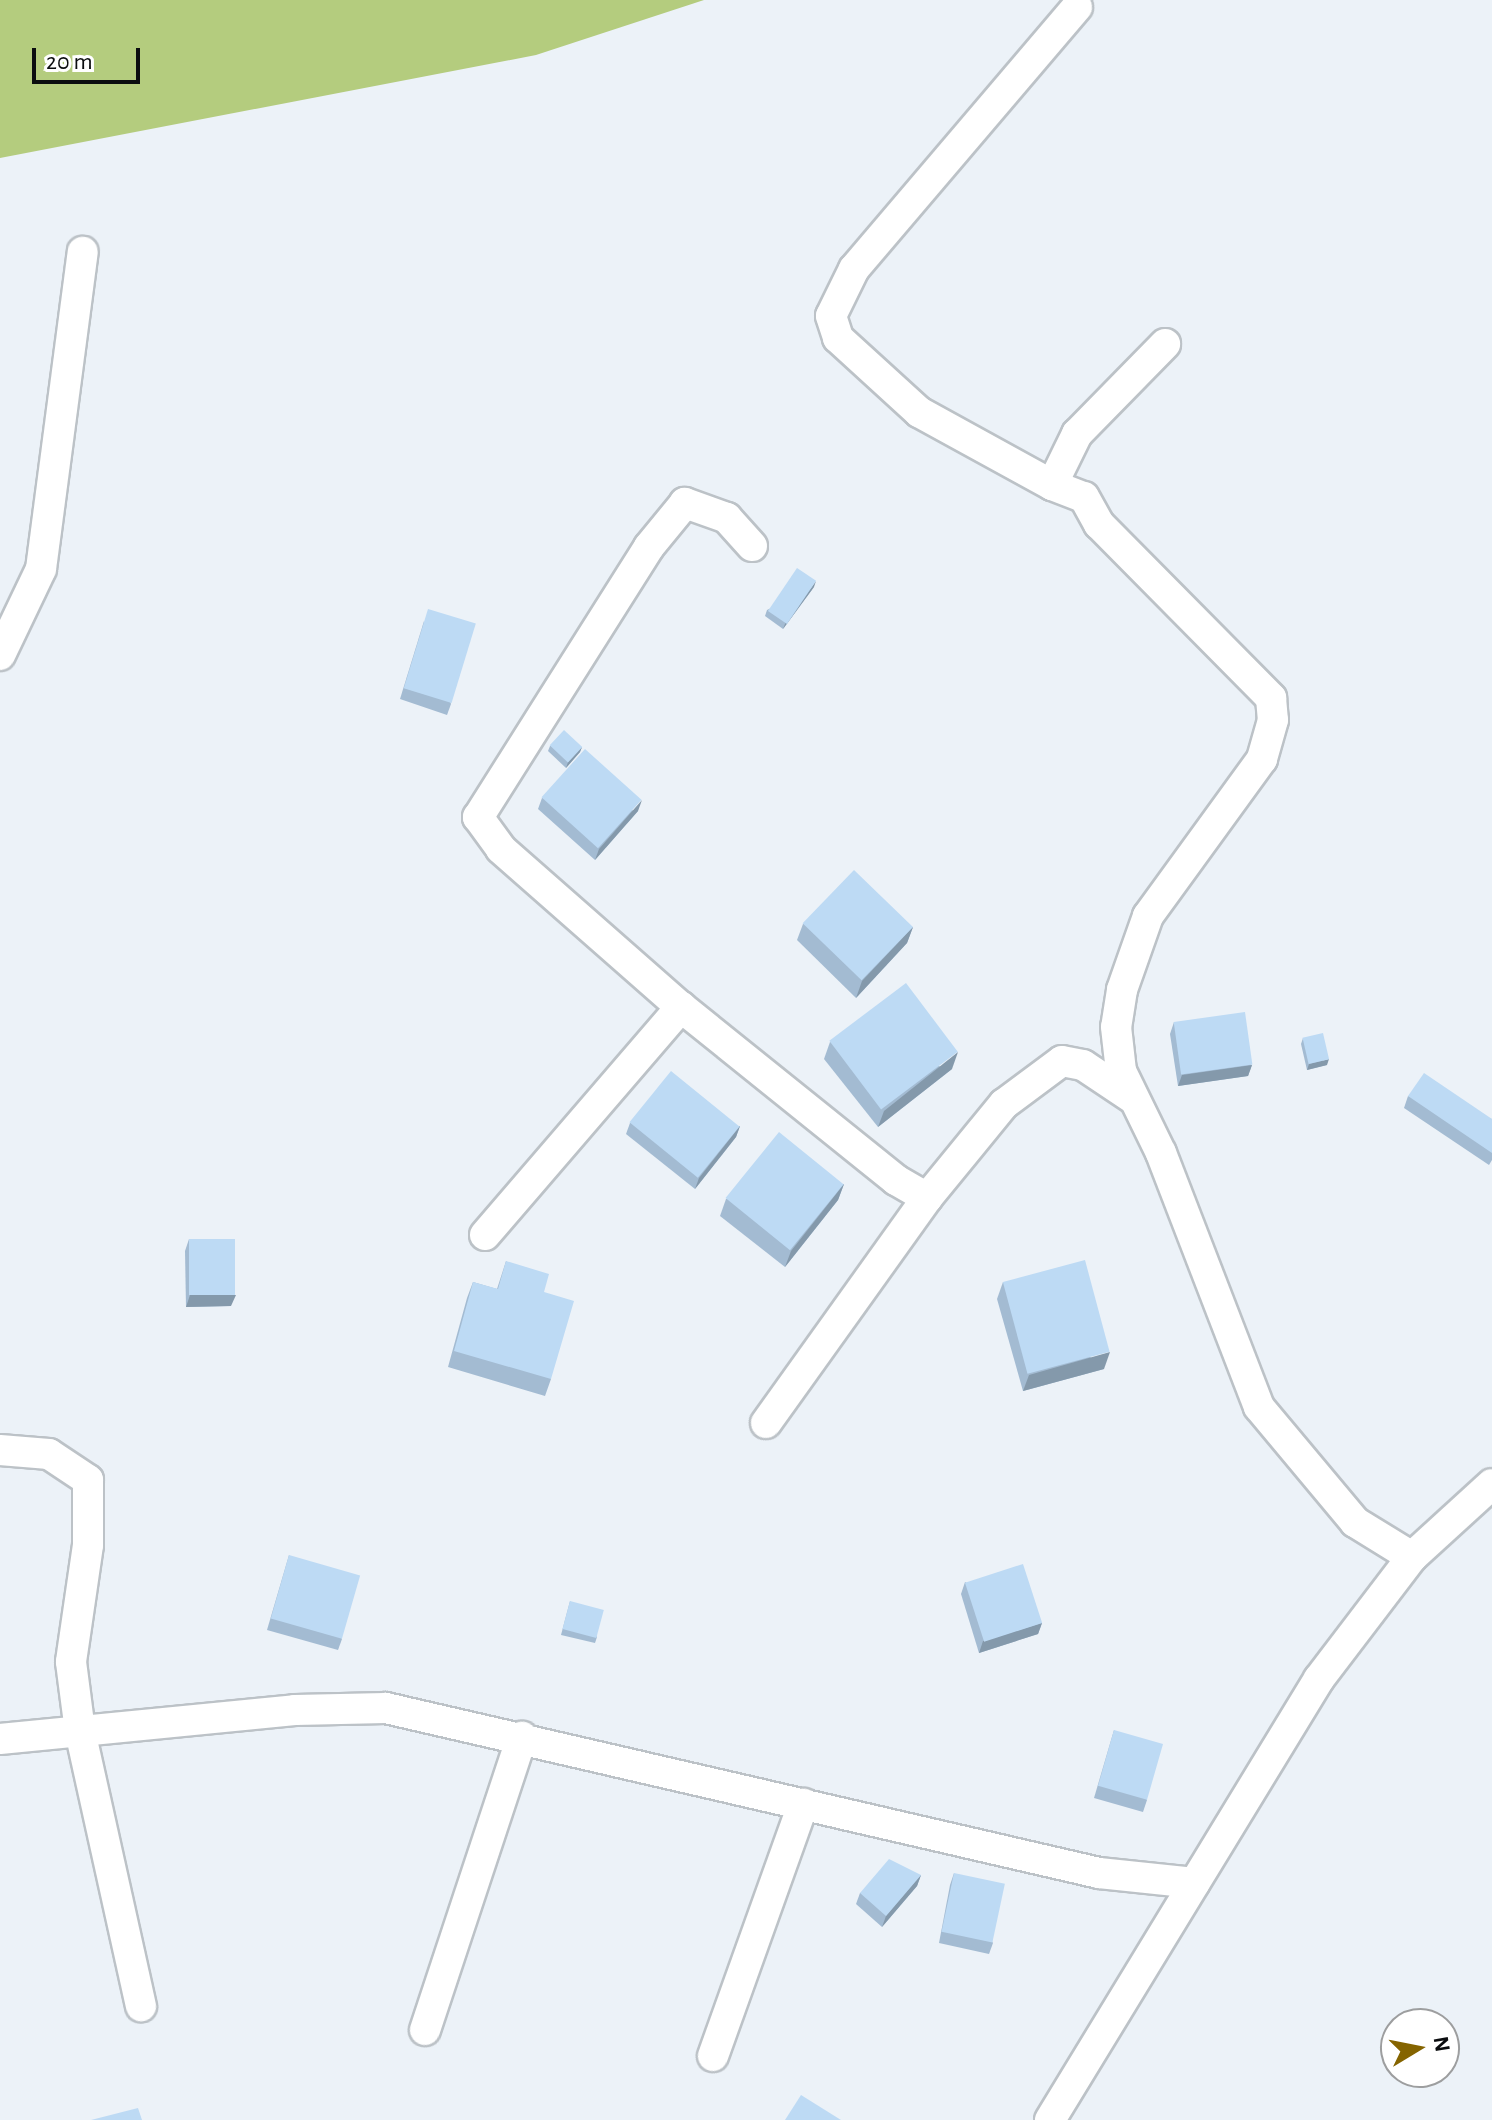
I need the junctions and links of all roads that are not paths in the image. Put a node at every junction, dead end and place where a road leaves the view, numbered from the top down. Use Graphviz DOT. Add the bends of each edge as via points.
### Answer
graph roads {
  1 [pos="1077,7"];
  2 [pos="83,252"];
  3 [pos="1165,344"];
  4 [pos="1052,485"];
  5 [pos="752,546"];
  6 [pos="0,655"];
  7 [pos="681,1007"];
  8 [pos="1131,1097"];
  9 [pos="927,1198"];
  10 [pos="485,1235"];
  11 [pos="766,1423"];
  12 [pos="0,1450"];
  13 [pos="1492,1484"];
  14 [pos="1412,1557"];
  15 [pos="80,1731"];
  16 [pos="522,1737"];
  17 [pos="0,1739"];
  18 [pos="803,1804"];
  19 [pos="1194,1883"];
  20 [pos="141,2006"];
  21 [pos="425,2030"];
  22 [pos="713,2056"];
  23 [pos="1050,2120"];
  1 -- 4 [label="street" via="854,269 831,316 838,338 919,412"];
  2 -- 6 [label="street" via="41,569"];
  3 -- 4 [label="street" via="1077,434"];
  4 -- 8 [label="street" via="1084,497 1099,524 1271,698 1273,720 1262,759 1148,916 1122,990 1116,1027 1121,1071"];
  5 -- 7 [label="street" via="727,518 685,503 649,547 478,817 501,849"];
  7 -- 9 [label="street" via="896,1180"];
  7 -- 10 [label="street"];
  8 -- 9 [label="street" via="1083,1065 1062,1061 1004,1104"];
  8 -- 14 [label="street" via="1161,1153 1259,1407 1355,1522"];
  9 -- 11 [label="street"];
  12 -- 15 [label="street" via="49,1454 88,1480 88,1545 71,1662"];
  13 -- 14 [label="street"];
  14 -- 19 [label="street" via="1319,1679"];
  15 -- 16 [label="street" via="295,1710 386,1708"];
  15 -- 17 [label="street"];
  15 -- 20 [label="street"];
  16 -- 18 [label="street"];
  16 -- 21 [label="street"];
  18 -- 19 [label="street" via="1099,1873"];
  18 -- 22 [label="street"];
  19 -- 23 [label="street"];
}
